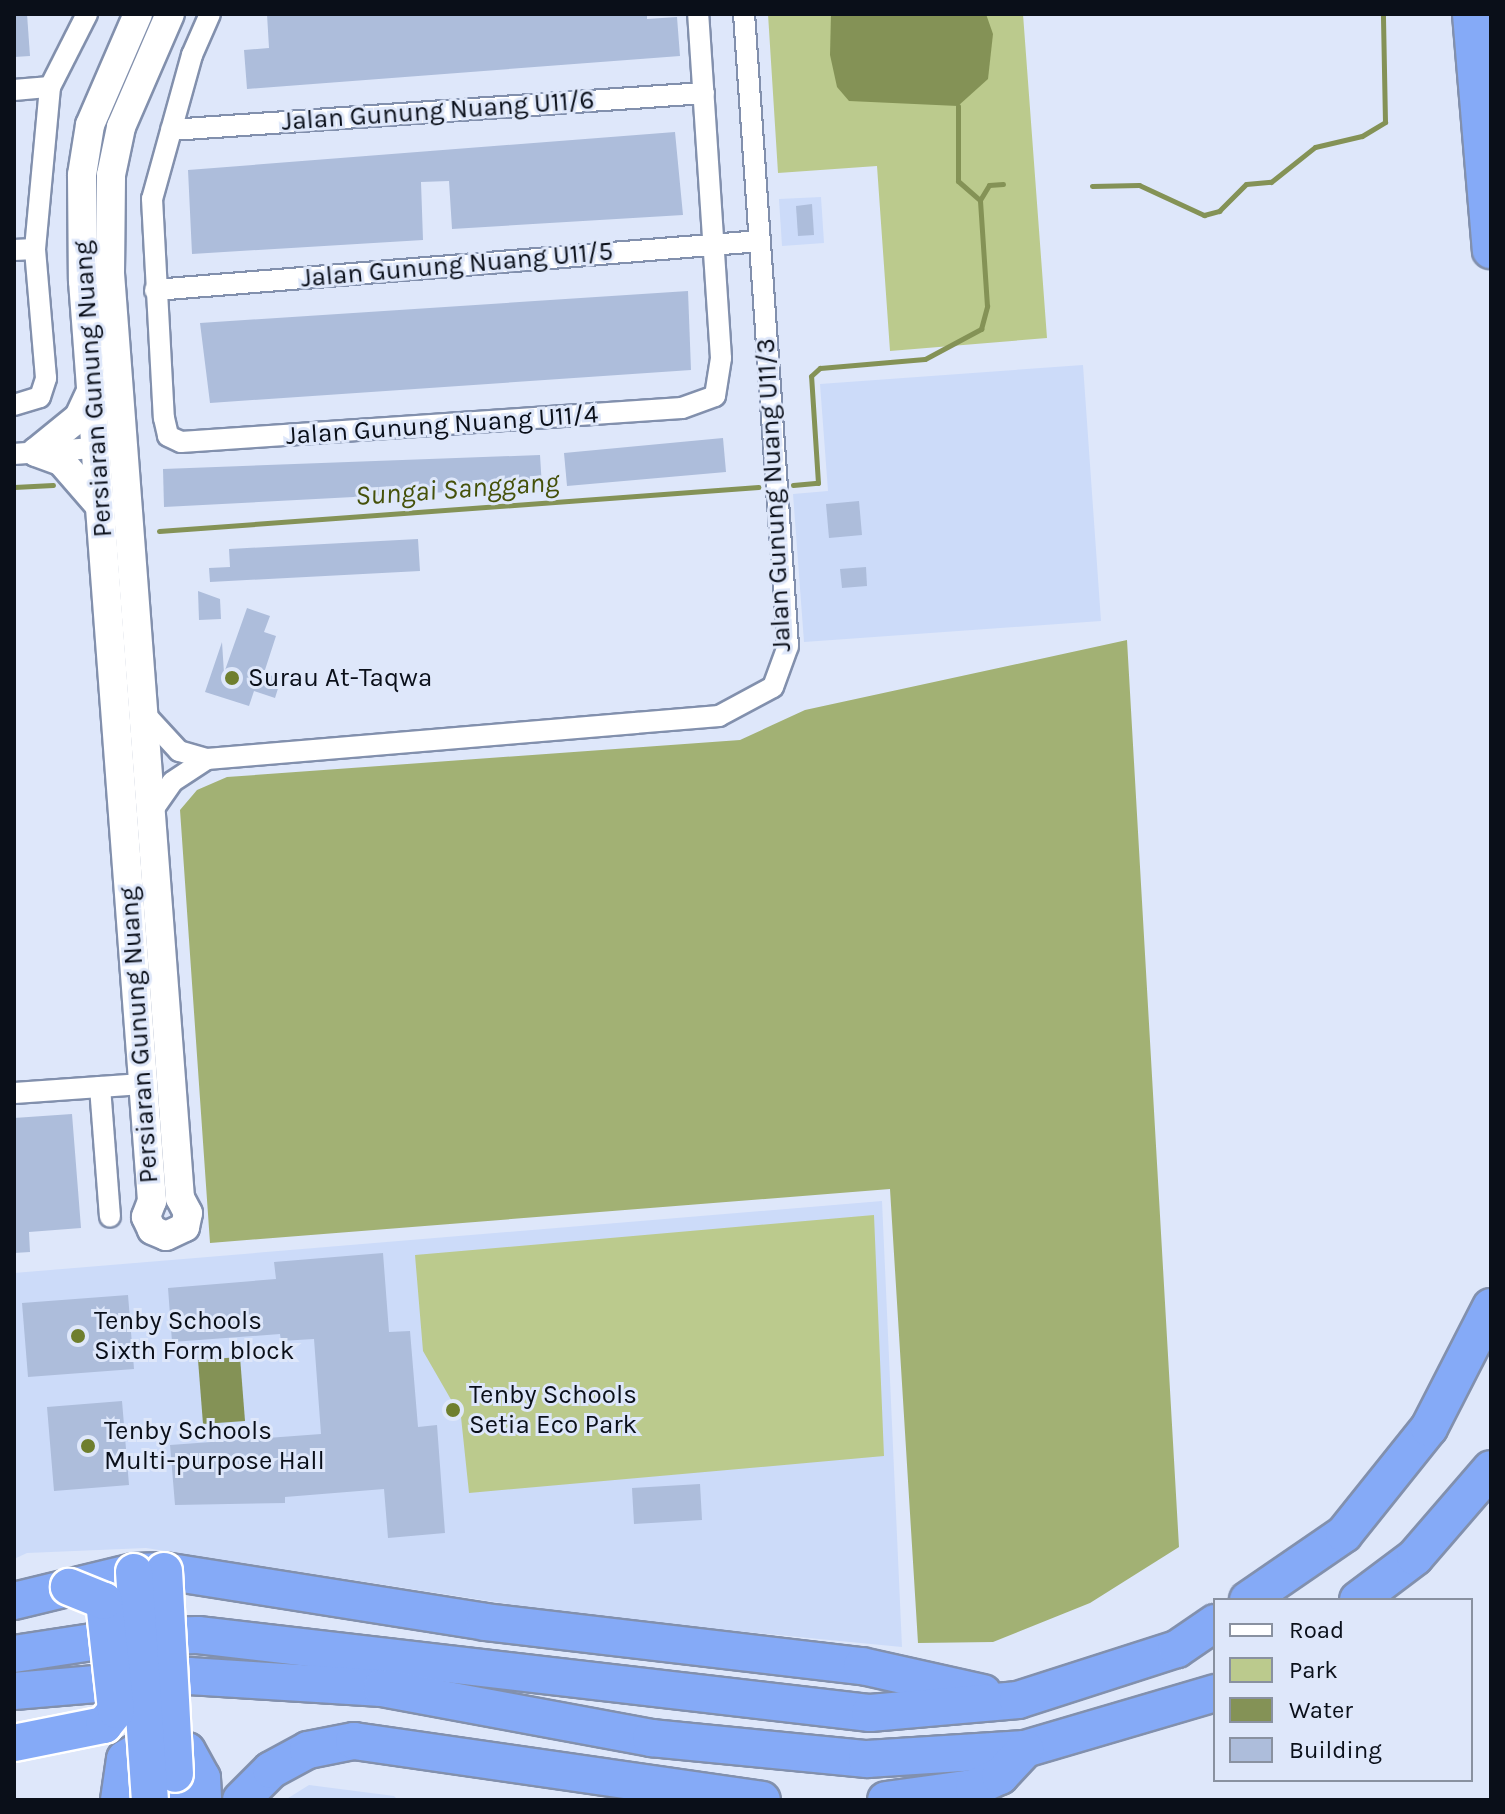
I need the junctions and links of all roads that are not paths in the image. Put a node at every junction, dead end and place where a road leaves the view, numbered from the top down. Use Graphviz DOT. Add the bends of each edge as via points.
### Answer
graph roads {
  1 [pos="87,14"];
  2 [pos="138,14"];
  3 [pos="170,14"];
  4 [pos="210,14"];
  5 [pos="698,14"];
  6 [pos="744,14"];
  7 [pos="1471,14"];
  8 [pos="50,87"];
  9 [pos="14,90"];
  10 [pos="704,93"];
  11 [pos="171,130"];
  12 [pos="760,241"];
  13 [pos="714,244"];
  14 [pos="35,249"];
  15 [pos="14,250"];
  16 [pos="1491,250"];
  17 [pos="155,290"];
  18 [pos="91,391"];
  19 [pos="14,405"];
  20 [pos="109,447"];
  21 [pos="25,453"];
  22 [pos="100,507"];
  23 [pos="143,711"];
  24 [pos="207,759"];
  25 [pos="150,814"];
  26 [pos="143,1084"];
  27 [pos="100,1087"];
  28 [pos="14,1093"];
  29 [pos="110,1217"];
  30 [pos="1491,1307"];
  31 [pos="1491,1469"];
  32 [pos="149,1572"];
  33 [pos="69,1587"];
  34 [pos="1251,1598"];
  35 [pos="1361,1598"];
  36 [pos="14,1601"];
  37 [pos="1213,1624"];
  38 [pos="14,1654"];
  39 [pos="14,1691"];
  40 [pos="1213,1694"];
  41 [pos="1018,1700"];
  42 [pos="14,1743"];
  43 [pos="1025,1749"];
  44 [pos="119,1800"];
  45 [pos="150,1800"];
  46 [pos="177,1800"];
  47 [pos="203,1800"];
  48 [pos="241,1800"];
  49 [pos="762,1800"];
  50 [pos="886,1800"];
  1 -- 8 [label="street"];
  2 -- 18 [label="street, Persiaran Gunung Nuang" via="90,125 82,175"];
  3 -- 20 [label="street, Persiaran Gunung Nuang" via="121,127 111,175"];
  4 -- 11 [label="street"];
  5 -- 10 [label="street"];
  6 -- 12 [label="street, Jalan Gunung Nuang U11/3"];
  7 -- 16 [label="highway"];
  8 -- 9 [label="street"];
  8 -- 14 [label="street"];
  10 -- 11 [label="street, Jalan Gunung Nuang U11/6"];
  10 -- 13 [label="street"];
  11 -- 17 [label="street" via="152,199"];
  12 -- 13 [label="street, Jalan Gunung Nuang U11/5"];
  12 -- 24 [label="street, Jalan Gunung Nuang U11/3" via="788,646 773,687 719,716"];
  13 -- 17 [label="street, Jalan Gunung Nuang U11/5"];
  13 -- 17 [label="street, Jalan Gunung Nuang U11/4" via="721,358 715,396 682,408 195,443 168,436"];
  14 -- 15 [label="street"];
  14 -- 19 [label="street" via="46,378 40,397"];
  18 -- 20 [label="street, Persiaran Gunung Nuang"];
  18 -- 21 [label="street" via="79,417"];
  20 -- 21 [label="street"];
  20 -- 22 [label="street, Persiaran Gunung Nuang"];
  20 -- 23 [label="street, Persiaran Gunung Nuang"];
  21 -- 22 [label="street" via="61,461"];
  22 -- 26 [label="street, Persiaran Gunung Nuang"];
  23 -- 24 [label="street, Jalan Gunung Nuang U11/3" via="179,751"];
  23 -- 25 [label="street, Persiaran Gunung Nuang"];
  24 -- 25 [label="street, Jalan Gunung Nuang U11/3" via="172,782"];
  25 -- 26 [label="street, Persiaran Gunung Nuang" via="180,1198 188,1213 185,1227 173,1235 152,1230 146,1217 152,1201"];
  26 -- 27 [label="street"];
  27 -- 28 [label="street"];
  27 -- 29 [label="street"];
  30 -- 34 [label="highway" via="1429,1428 1344,1534"];
  31 -- 35 [label="highway" via="1415,1557"];
  32 -- 33 [label="highway"];
  32 -- 41 [label="highway" via="485,1622 862,1666"];
  32 -- 45 [label="highway, bridge"];
  32 -- 46 [label="highway, bridge"];
  33 -- 36 [label="highway"];
  33 -- 42 [label="highway, bridge" via="104,1601 116,1710 104,1725"];
  37 -- 41 [label="highway" via="1177,1649"];
  38 -- 41 [label="highway" via="125,1637 198,1635 870,1713"];
  39 -- 43 [label="highway" via="158,1678 263,1681 382,1688 651,1738 867,1759"];
  40 -- 43 [label="highway"];
  43 -- 50 [label="highway" via="1000,1776 974,1788"];
  44 -- 47 [label="highway" via="125,1759 153,1742 187,1751 202,1778"];
  48 -- 49 [label="highway" via="271,1770 308,1750 354,1741"];
}
